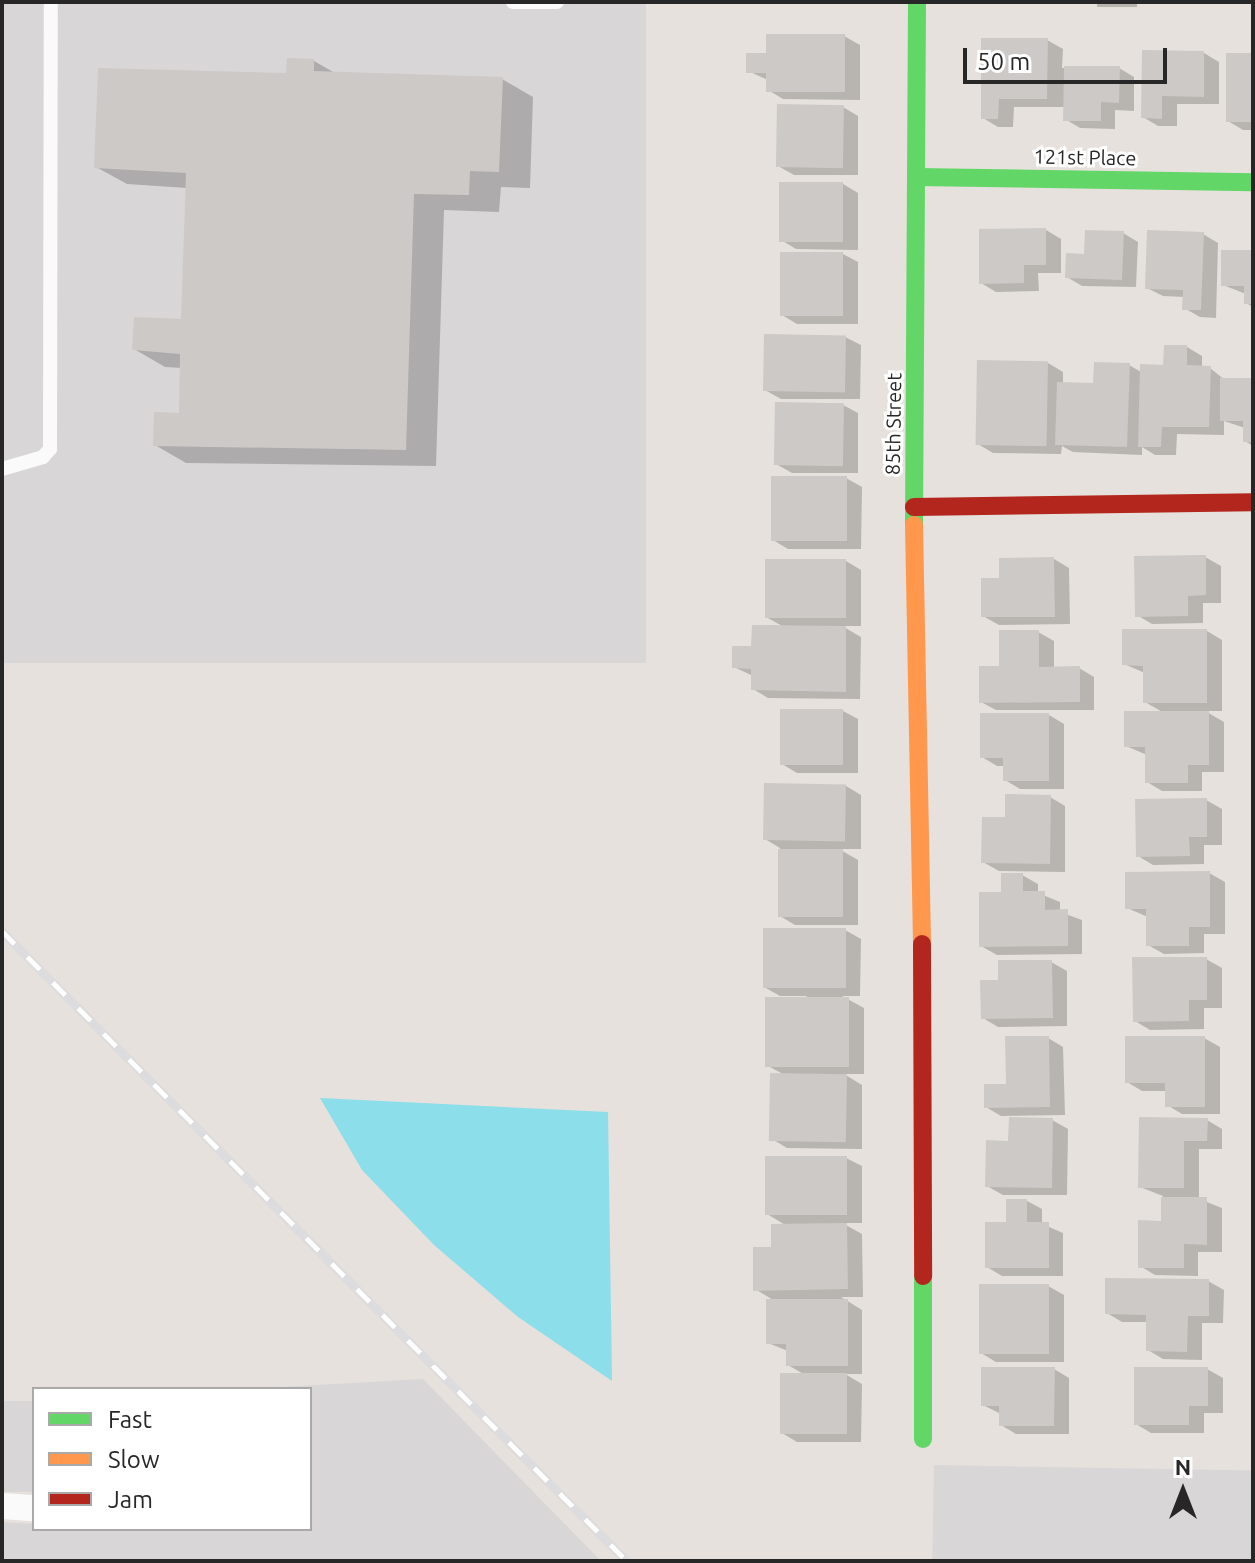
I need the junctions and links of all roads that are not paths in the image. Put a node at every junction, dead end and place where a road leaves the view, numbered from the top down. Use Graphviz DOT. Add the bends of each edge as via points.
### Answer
graph roads {
  1 [pos="51,2"];
  2 [pos="513,2"];
  3 [pos="557,2"];
  4 [pos="917,2"];
  5 [pos="916,177"];
  6 [pos="1253,182"];
  7 [pos="2,469"];
  8 [pos="1253,502"];
  9 [pos="914,507"];
  10 [pos="923,1439"];
  11 [pos="2,1506"];
  12 [pos="32,1508"];
  1 -- 7 [label="lane" via="50,449 43,457"];
  2 -- 3 [label="lane"];
  4 -- 5 [label="street, 85th Street"];
  5 -- 6 [label="street, 121st Place"];
  5 -- 9 [label="street, 85th Street"];
  8 -- 9 [label="street"];
  9 -- 10 [label="street, 85th Street" via="924,1031"];
  11 -- 12 [label="street"];
}
